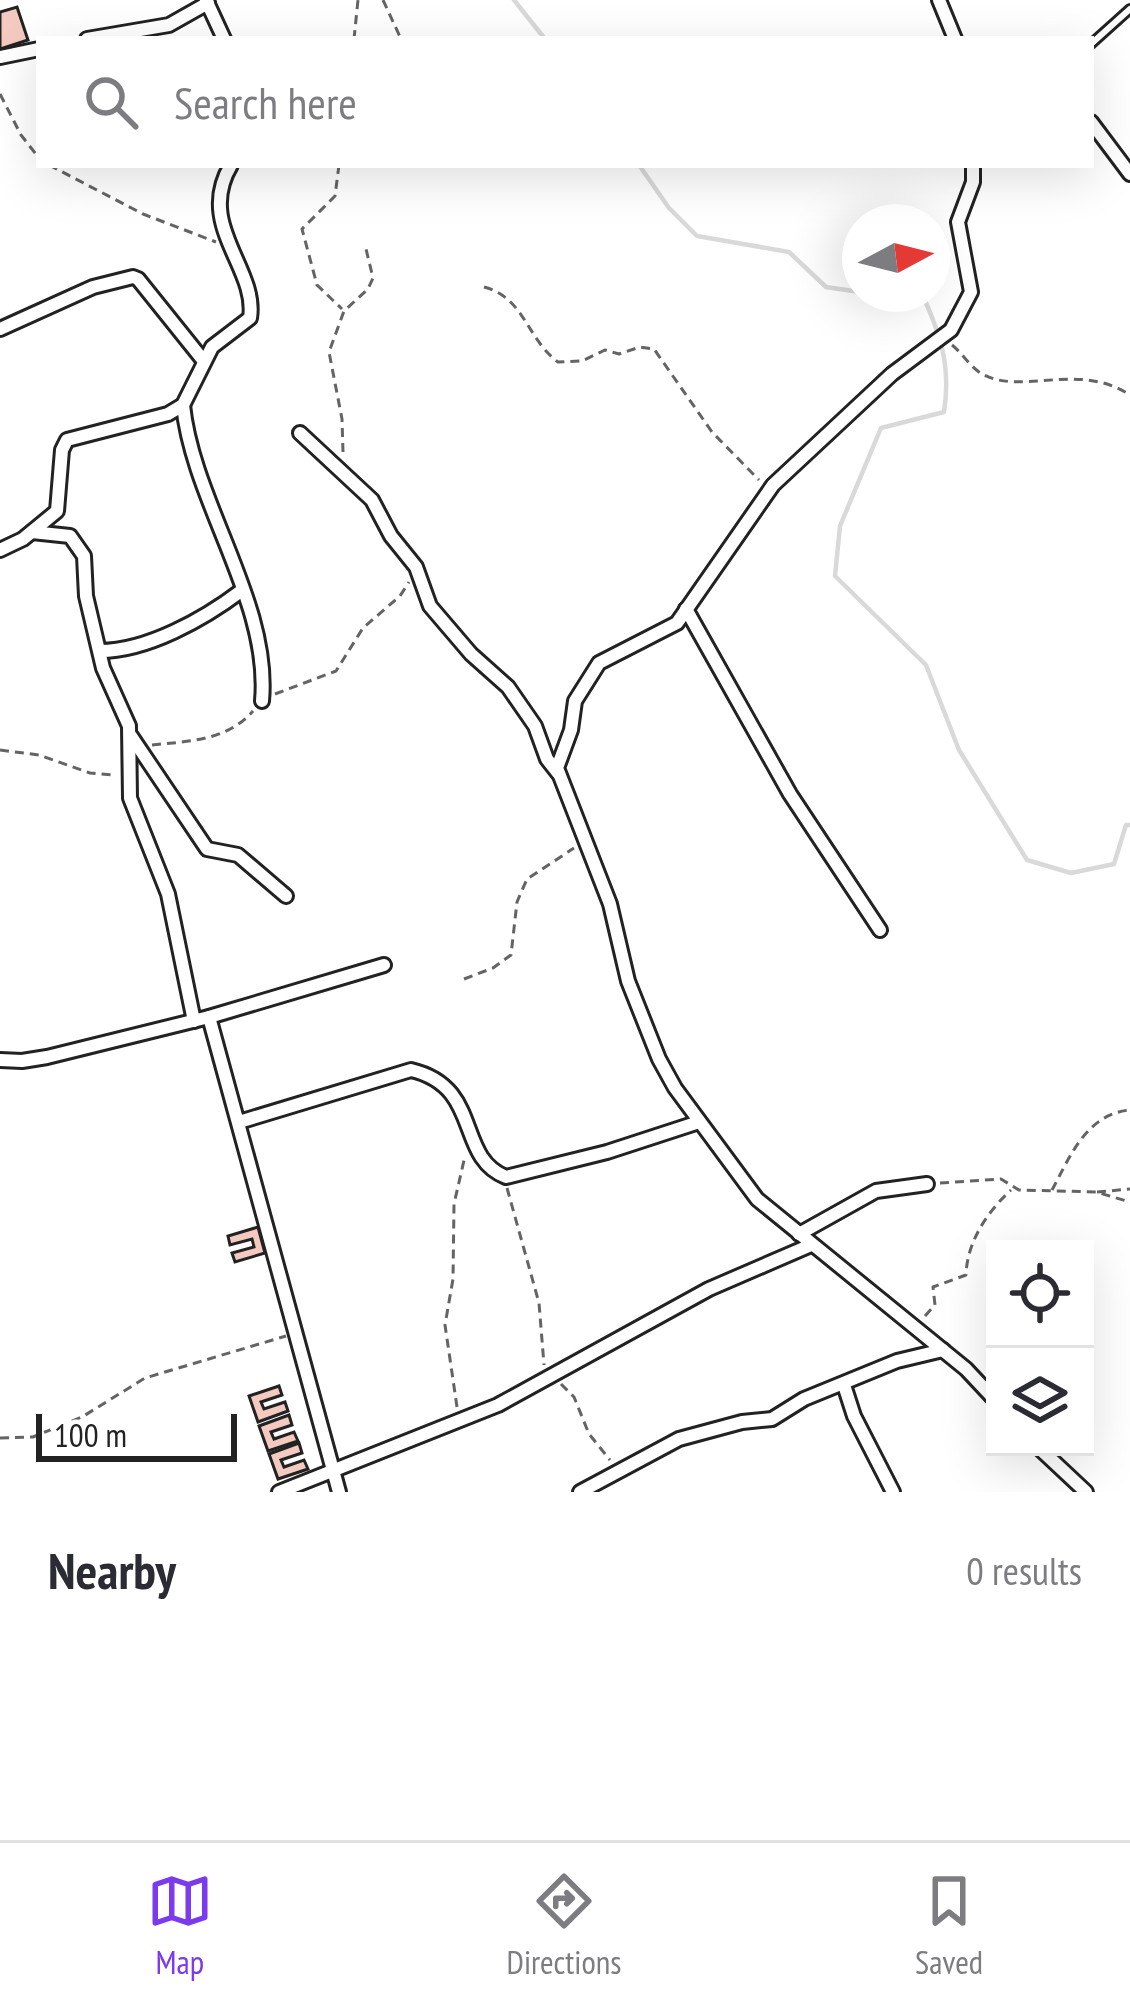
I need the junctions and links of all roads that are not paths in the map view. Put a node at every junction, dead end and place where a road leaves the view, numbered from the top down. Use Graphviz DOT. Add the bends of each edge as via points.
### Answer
graph roads {
  1 [pos="941,1"];
  2 [pos="207,2"];
  3 [pos="1130,9"];
  4 [pos="105,36"];
  5 [pos="223,36"];
  6 [pos="954,36"];
  7 [pos="1094,41"];
  8 [pos="36,50"];
  9 [pos="0,57"];
  10 [pos="1094,126"];
  11 [pos="230,168"];
  12 [pos="973,168"];
  13 [pos="1130,174"];
  14 [pos="0,329"];
  15 [pos="202,360"];
  16 [pos="182,405"];
  17 [pos="300,433"];
  18 [pos="27,536"];
  19 [pos="0,538"];
  20 [pos="0,550"];
  21 [pos="241,591"];
  22 [pos="686,609"];
  23 [pos="100,651"];
  24 [pos="262,701"];
  25 [pos="134,741"];
  26 [pos="558,773"];
  27 [pos="286,896"];
  28 [pos="880,930"];
  29 [pos="384,965"];
  30 [pos="209,1017"];
  31 [pos="194,1021"];
  32 [pos="0,1060"];
  33 [pos="239,1122"];
  34 [pos="699,1122"];
  35 [pos="927,1184"];
  36 [pos="800,1234"];
  37 [pos="811,1245"];
  38 [pos="943,1350"];
  39 [pos="844,1385"];
  40 [pos="986,1391"];
  41 [pos="1048,1456"];
  42 [pos="334,1471"];
  43 [pos="279,1492"];
  44 [pos="339,1492"];
  45 [pos="580,1492"];
  46 [pos="893,1492"];
  47 [pos="1086,1492"];
  1 -- 6 [label="street"];
  2 -- 4 [label="street" via="169,25"];
  2 -- 5 [label="street"];
  3 -- 7 [label="lane"];
  8 -- 9 [label="street"];
  10 -- 13 [label="street"];
  11 -- 15 [label="street" via="220,191 250,318"];
  12 -- 22 [label="street" via="958,222 971,292 961,315 769,490"];
  14 -- 15 [label="street" via="133,277"];
  15 -- 16 [label="street"];
  16 -- 18 [label="street" via="67,440 57,511"];
  16 -- 21 [label="street" via="194,463"];
  17 -- 26 [label="street" via="372,500 416,567 430,606 508,688"];
  18 -- 19 [label="street"];
  18 -- 20 [label="street"];
  18 -- 23 [label="street" via="61,532 78,544"];
  21 -- 23 [label="street" via="160,638"];
  21 -- 24 [label="street" via="263,666"];
  22 -- 26 [label="street" via="667,631 599,663 575,701"];
  22 -- 28 [label="street" via="790,794"];
  23 -- 25 [label="street"];
  25 -- 27 [label="street" via="207,849 238,855"];
  25 -- 31 [label="street" via="132,808 168,894"];
  26 -- 34 [label="street" via="659,1059"];
  29 -- 30 [label="street"];
  30 -- 31 [label="street"];
  30 -- 33 [label="street"];
  31 -- 32 [label="street" via="46,1057"];
  33 -- 34 [label="street" via="411,1070 453,1093 486,1162 515,1176"];
  33 -- 42 [label="street"];
  34 -- 36 [label="street" via="757,1199"];
  35 -- 36 [label="street" via="876,1191"];
  36 -- 37 [label="street"];
  37 -- 38 [label="street"];
  37 -- 42 [label="street" via="709,1289 498,1405"];
  38 -- 39 [label="street"];
  38 -- 40 [label="street"];
  39 -- 45 [label="street" via="772,1419 679,1439"];
  39 -- 46 [label="street"];
  41 -- 47 [label="street"];
  42 -- 43 [label="street"];
  42 -- 44 [label="street"];
}
